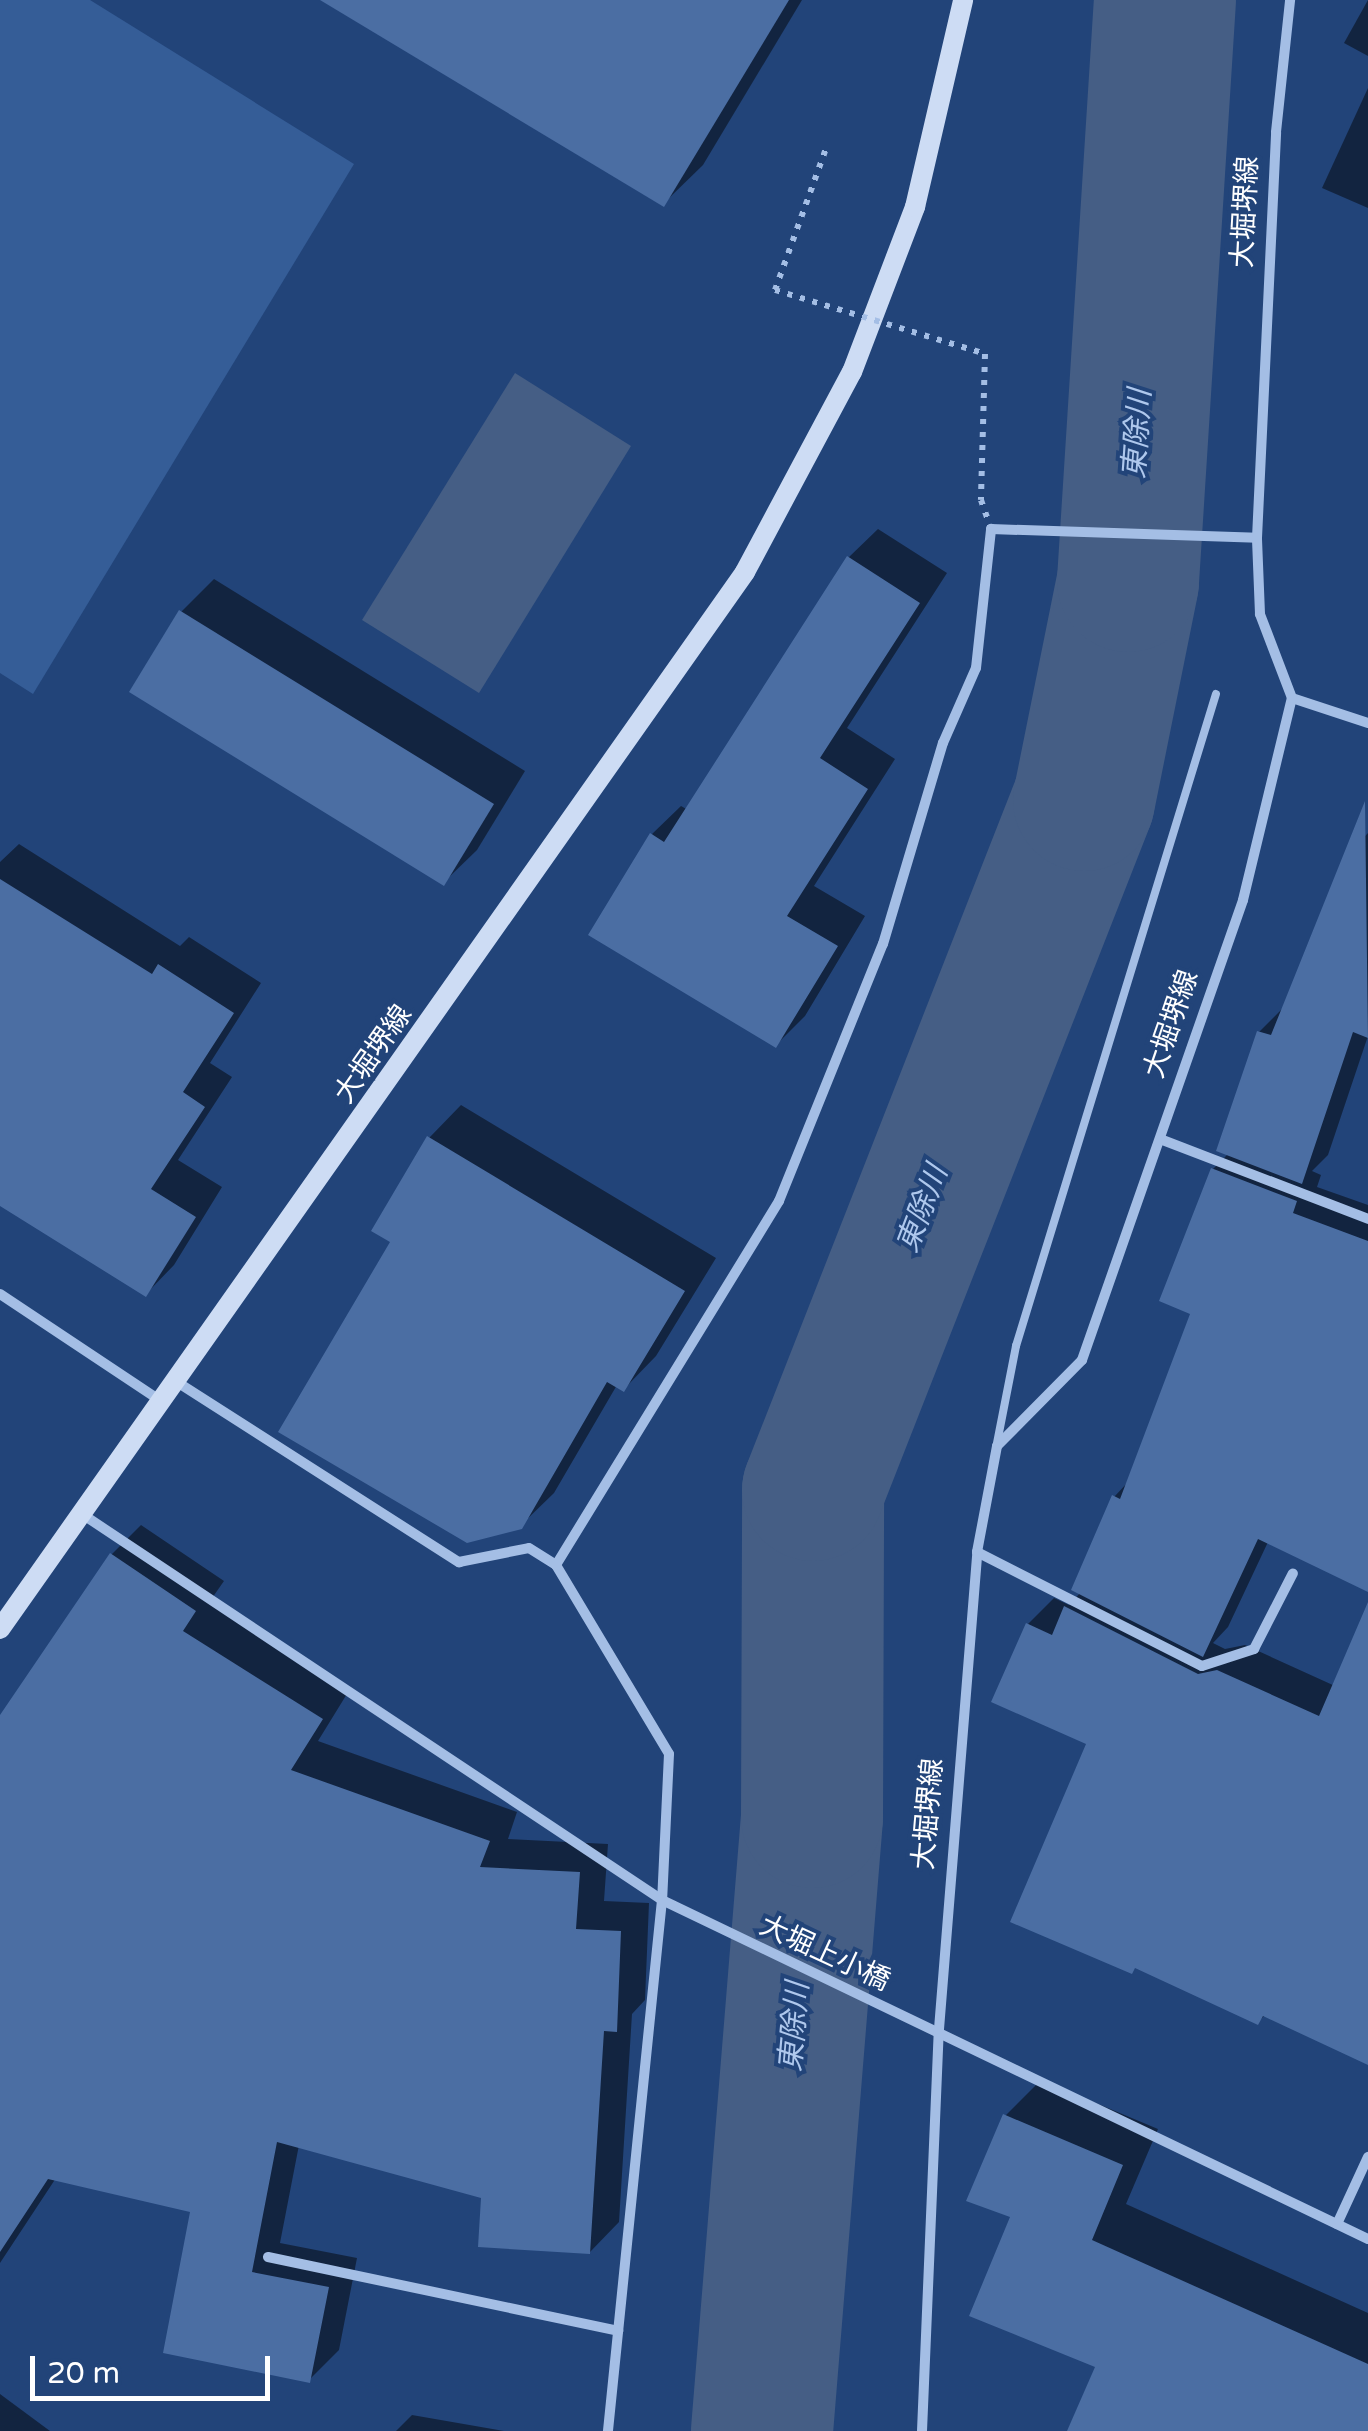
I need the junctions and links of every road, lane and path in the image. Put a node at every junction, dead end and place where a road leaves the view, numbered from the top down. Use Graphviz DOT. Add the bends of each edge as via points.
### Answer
graph roads {
  1 [pos="963,0"];
  2 [pos="1290,0"];
  3 [pos="826,148"];
  4 [pos="990,529"];
  5 [pos="1258,538"];
  6 [pos="1216,694"];
  7 [pos="1292,698"];
  8 [pos="1368,722"];
  9 [pos="1160,1139"];
  10 [pos="1368,1218"];
  11 [pos="0,1294"];
  12 [pos="177,1382"];
  13 [pos="162,1402"];
  14 [pos="997,1446"];
  15 [pos="82,1514"];
  16 [pos="977,1552"];
  17 [pos="556,1565"];
  18 [pos="1294,1574"];
  19 [pos="0,1629"];
  20 [pos="662,1900"];
  21 [pos="939,2030"];
  22 [pos="1368,2157"];
  23 [pos="1337,2224"];
  24 [pos="1368,2239"];
  25 [pos="268,2257"];
  26 [pos="618,2331"];
  27 [pos="608,2431"];
  28 [pos="922,2431"];
  1 -- 12 [label="main road, 大堀堺線" via="914,207 852,372 745,572"];
  2 -- 5 [label="street, 大堀堺線" via="1276,132"];
  3 -- 4 [label="path, bridge" via="775,290 984,354 981,500"];
  4 -- 5 [label="street"];
  4 -- 17 [label="street" via="976,668 942,743 883,944 779,1201"];
  5 -- 7 [label="street, 大堀堺線" via="1260,614"];
  6 -- 14 [label="lane" via="1016,1346"];
  7 -- 8 [label="street"];
  7 -- 9 [label="street, 大堀堺線" via="1243,900"];
  9 -- 10 [label="street"];
  9 -- 14 [label="street, 大堀堺線" via="1082,1360"];
  11 -- 13 [label="street"];
  12 -- 13 [label="main road, 大堀堺線"];
  12 -- 17 [label="street" via="460,1562 529,1548"];
  13 -- 15 [label="main road, 大堀堺線"];
  14 -- 16 [label="street, 大堀堺線"];
  15 -- 19 [label="main road, 大堀堺線"];
  15 -- 20 [label="street, 大堀上小橋"];
  16 -- 18 [label="street" via="1202,1666 1254,1649"];
  16 -- 21 [label="street, 大堀堺線"];
  17 -- 20 [label="street" via="668,1754"];
  20 -- 21 [label="street, 大堀上小橋"];
  20 -- 26 [label="street"];
  21 -- 23 [label="street, 大堀上小橋"];
  21 -- 28 [label="street, 大堀堺線"];
  22 -- 23 [label="street"];
  23 -- 24 [label="street, 大堀上小橋"];
  25 -- 26 [label="street"];
  26 -- 27 [label="street"];
}
